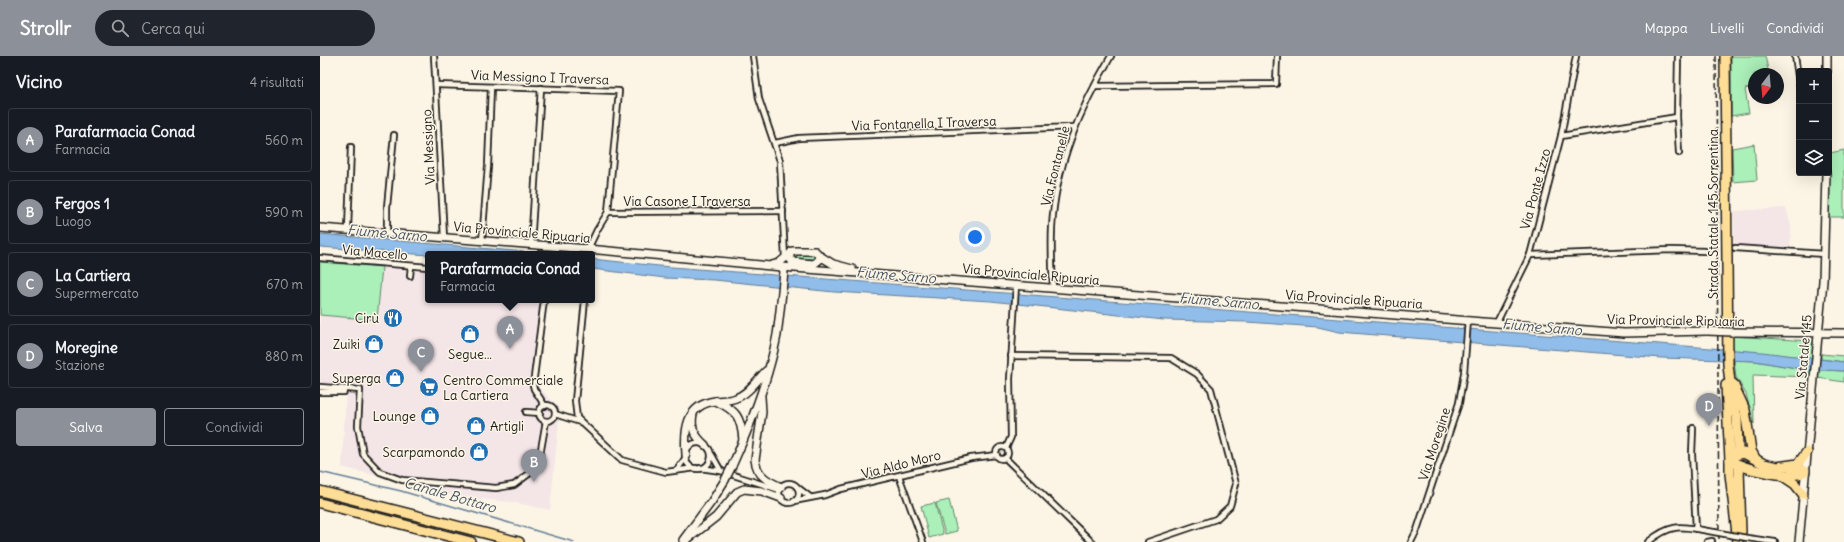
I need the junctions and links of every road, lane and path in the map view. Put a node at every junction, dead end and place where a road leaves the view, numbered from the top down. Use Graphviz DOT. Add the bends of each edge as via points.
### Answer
graph roads {
  1 [pos="434,56"];
  2 [pos="754,56"];
  3 [pos="1111,56"];
  4 [pos="1277,56"];
  5 [pos="1576,56"];
  6 [pos="1678,56"];
  7 [pos="1725,56"];
  8 [pos="1795,56"];
  9 [pos="1827,56"];
  10 [pos="1797,68"];
  11 [pos="1827,68"];
  12 [pos="436,86"];
  13 [pos="1095,86"];
  14 [pos="491,87"];
  15 [pos="541,88"];
  16 [pos="1677,117"];
  17 [pos="1074,128"];
  18 [pos="394,134"];
  19 [pos="1561,136"];
  20 [pos="775,143"];
  21 [pos="351,147"];
  22 [pos="1679,153"];
  23 [pos="1826,176"];
  24 [pos="783,211"];
  25 [pos="608,212"];
  26 [pos="320,228"];
  27 [pos="348,230"];
  28 [pos="387,233"];
  29 [pos="444,238"];
  30 [pos="482,241"];
  31 [pos="785,244"];
  32 [pos="531,245"];
  33 [pos="1735,248"];
  34 [pos="588,249"];
  35 [pos="1706,252"];
  36 [pos="1824,254"];
  37 [pos="1530,255"];
  38 [pos="820,256"];
  39 [pos="320,258"];
  40 [pos="788,261"];
  41 [pos="814,264"];
  42 [pos="411,266"];
  43 [pos="425,267"];
  44 [pos="803,268"];
  45 [pos="865,273"];
  46 [pos="410,276"];
  47 [pos="1016,287"];
  48 [pos="1052,289"];
  49 [pos="544,303"];
  50 [pos="585,303"];
  51 [pos="1468,320"];
  52 [pos="1497,322"];
  53 [pos="1817,333"];
  54 [pos="1844,334"];
  55 [pos="1011,356"];
  56 [pos="1728,368"];
  57 [pos="768,370"];
  58 [pos="320,387"];
  59 [pos="320,392"];
  60 [pos="344,392"];
  61 [pos="760,395"];
  62 [pos="716,401"];
  63 [pos="545,406"];
  64 [pos="526,412"];
  65 [pos="694,412"];
  66 [pos="540,413"];
  67 [pos="555,414"];
  68 [pos="546,421"];
  69 [pos="580,422"];
  70 [pos="1693,428"];
  71 [pos="743,442"];
  72 [pos="705,445"];
  73 [pos="1006,448"];
  74 [pos="1738,450"];
  75 [pos="1807,452"];
  76 [pos="711,453"];
  77 [pos="686,455"];
  78 [pos="997,455"];
  79 [pos="1005,458"];
  80 [pos="1756,458"];
  81 [pos="1730,460"];
  82 [pos="1791,466"];
  83 [pos="698,468"];
  84 [pos="677,470"];
  85 [pos="1739,470"];
  86 [pos="721,471"];
  87 [pos="1805,471"];
  88 [pos="1780,475"];
  89 [pos="899,476"];
  90 [pos="797,487"];
  91 [pos="320,491"];
  92 [pos="781,492"];
  93 [pos="1803,494"];
  94 [pos="810,496"];
  95 [pos="794,501"];
  96 [pos="320,503"];
  97 [pos="1696,529"];
  98 [pos="1744,540"];
  99 [pos="472,542"];
  100 [pos="519,542"];
  101 [pos="683,542"];
  102 [pos="923,542"];
  103 [pos="1092,542"];
  104 [pos="1148,542"];
  105 [pos="1411,542"];
  106 [pos="1648,542"];
  107 [pos="1738,542"];
  108 [pos="1775,542"];
  109 [pos="1798,542"];
  1 -- 12 [label="street, Via Messigno"];
  2 -- 20 [label="street" via="759,98"];
  3 -- 13 [label="street, Via Fontanelle"];
  4 -- 13 [label="street" via="1276,84"];
  5 -- 19 [label="street, Via Ponte Izzo"];
  6 -- 16 [label="street"];
  7 -- 56 [label="highway, Strada Statale 145 Sorrentina"];
  8 -- 10 [label="street"];
  9 -- 11 [label="main road"];
  12 -- 14 [label="street, Via Messigno I Traversa"];
  12 -- 29 [label="street, Via Messigno"];
  13 -- 17 [label="street, Via Fontanelle"];
  14 -- 15 [label="street, Via Messigno I Traversa"];
  14 -- 30 [label="street"];
  15 -- 25 [label="street, Via Messigno I Traversa" via="619,91"];
  15 -- 32 [label="street"];
  16 -- 19 [label="street"];
  16 -- 22 [label="street"];
  17 -- 20 [label="street, Via Fontanella I Traversa" via="799,138"];
  17 -- 48 [label="street, Via Fontanelle" via="1060,176 1054,216"];
  18 -- 28 [label="street"];
  19 -- 37 [label="street, Via Ponte Izzo"];
  20 -- 24 [label="street" via="780,162"];
  21 -- 27 [label="street"];
  23 -- 36 [label="main road, Via Statale 145"];
  24 -- 25 [label="street, Via Casone I Traversa"];
  24 -- 31 [label="street"];
  25 -- 34 [label="street, Via Casone I Traversa"];
  26 -- 27 [label="main road, Via Provinciale Ripuaria"];
  27 -- 28 [label="main road, Via Provinciale Ripuaria"];
  28 -- 29 [label="main road, Via Provinciale Ripuaria"];
  29 -- 30 [label="main road, Via Provinciale Ripuaria"];
  30 -- 32 [label="main road, Via Provinciale Ripuaria"];
  31 -- 40 [label="street"];
  31 -- 40 [label="street"];
  32 -- 34 [label="main road, Via Provinciale Ripuaria"];
  33 -- 36 [label="street"];
  34 -- 40 [label="main road, Via Provinciale Ripuaria" via="770,265"];
  35 -- 37 [label="street" via="1672,250"];
  36 -- 53 [label="main road, Via Statale 145"];
  37 -- 52 [label="street, Via Ponte Izzo"];
  38 -- 40 [label="main road, Via Provinciale Ripuaria" via="815,251"];
  38 -- 41 [label="main road"];
  38 -- 45 [label="main road, Via Provinciale Ripuaria" via="833,264"];
  39 -- 42 [label="street, Via Macello"];
  40 -- 41 [label="main road, Via Provinciale Ripuaria"];
  40 -- 44 [label="main road, Via Provinciale Ripuaria"];
  40 -- 57 [label="main road"];
  41 -- 44 [label="main road"];
  42 -- 43 [label="street, Via Macello"];
  42 -- 46 [label="street"];
  44 -- 45 [label="main road, Via Provinciale Ripuaria"];
  45 -- 47 [label="main road, Via Provinciale Ripuaria"];
  47 -- 48 [label="main road, Via Provinciale Ripuaria"];
  47 -- 55 [label="street"];
  48 -- 51 [label="main road, Via Provinciale Ripuaria"];
  49 -- 63 [label="street" via="533,385"];
  50 -- 69 [label="street" via="575,401"];
  51 -- 52 [label="main road, Via Provinciale Ripuaria"];
  51 -- 105 [label="street, Via Moregine" via="1459,403"];
  52 -- 53 [label="main road, Via Provinciale Ripuaria, bridge" via="1624,333"];
  53 -- 54 [label="main road, Via Provinciale Ripuaria"];
  53 -- 75 [label="main road, Via Statale 145"];
  55 -- 73 [label="street" via="1011,437"];
  55 -- 104 [label="street" via="1172,358 1198,374 1211,389 1236,484 1230,506 1216,519"];
  56 -- 74 [label="highway" via="1737,417"];
  56 -- 80 [label="highway" via="1745,410 1751,451"];
  56 -- 81 [label="highway" via="1726,389"];
  57 -- 61 [label="main road"];
  57 -- 62 [label="main road" via="739,397"];
  58 -- 68 [label="street" via="360,390 358,426 364,454 372,465 384,474 410,481 496,488 514,485 536,465"];
  59 -- 60 [label="street"];
  61 -- 71 [label="main road"];
  61 -- 92 [label="main road" via="762,412 756,466 758,471"];
  62 -- 65 [label="main road" via="701,405"];
  62 -- 71 [label="main road" via="727,406 737,416"];
  63 -- 66 [label="street"];
  63 -- 67 [label="street" via="552,407"];
  64 -- 66 [label="street"];
  65 -- 72 [label="main road" via="692,428 697,438"];
  65 -- 77 [label="main road" via="685,426"];
  66 -- 68 [label="street"];
  67 -- 68 [label="street" via="553,419"];
  67 -- 69 [label="street"];
  69 -- 84 [label="street" via="622,460 660,471"];
  70 -- 97 [label="street"];
  71 -- 101 [label="main road, bridge" via="712,501"];
  72 -- 76 [label="street"];
  72 -- 77 [label="street" via="691,445"];
  73 -- 78 [label="street" via="998,449"];
  73 -- 79 [label="street" via="1008,453"];
  75 -- 82 [label="highway" via="1800,463"];
  75 -- 87 [label="main road, Via Statale 145"];
  76 -- 83 [label="street" via="709,463"];
  76 -- 86 [label="street"];
  77 -- 83 [label="street" via="688,463"];
  77 -- 84 [label="street"];
  78 -- 79 [label="street" via="999,458"];
  78 -- 89 [label="street, Via Aldo Moro" via="971,458"];
  79 -- 103 [label="street"];
  80 -- 81 [label="highway" via="1741,453"];
  80 -- 82 [label="highway" via="1768,466"];
  81 -- 88 [label="highway"];
  81 -- 107 [label="highway"];
  82 -- 87 [label="highway"];
  83 -- 84 [label="street"];
  83 -- 86 [label="street"];
  85 -- 98 [label="highway"];
  86 -- 92 [label="street"];
  87 -- 88 [label="highway" via="1796,476"];
  87 -- 93 [label="main road, Via Statale 145"];
  88 -- 93 [label="highway" via="1792,481"];
  89 -- 94 [label="street, Via Aldo Moro"];
  89 -- 102 [label="street"];
  90 -- 92 [label="street" via="789,483"];
  90 -- 94 [label="street"];
  90 -- 95 [label="street" via="798,496"];
  91 -- 100 [label="highway"];
  92 -- 95 [label="street" via="786,502"];
  92 -- 101 [label="main road" via="744,489 737,492 716,517"];
  93 -- 109 [label="main road, Via Statale 145"];
  94 -- 95 [label="street, Via Aldo Moro"];
  96 -- 99 [label="highway"];
  97 -- 98 [label="street, bridge"];
  97 -- 106 [label="street" via="1668,528"];
  98 -- 108 [label="street"];
}
